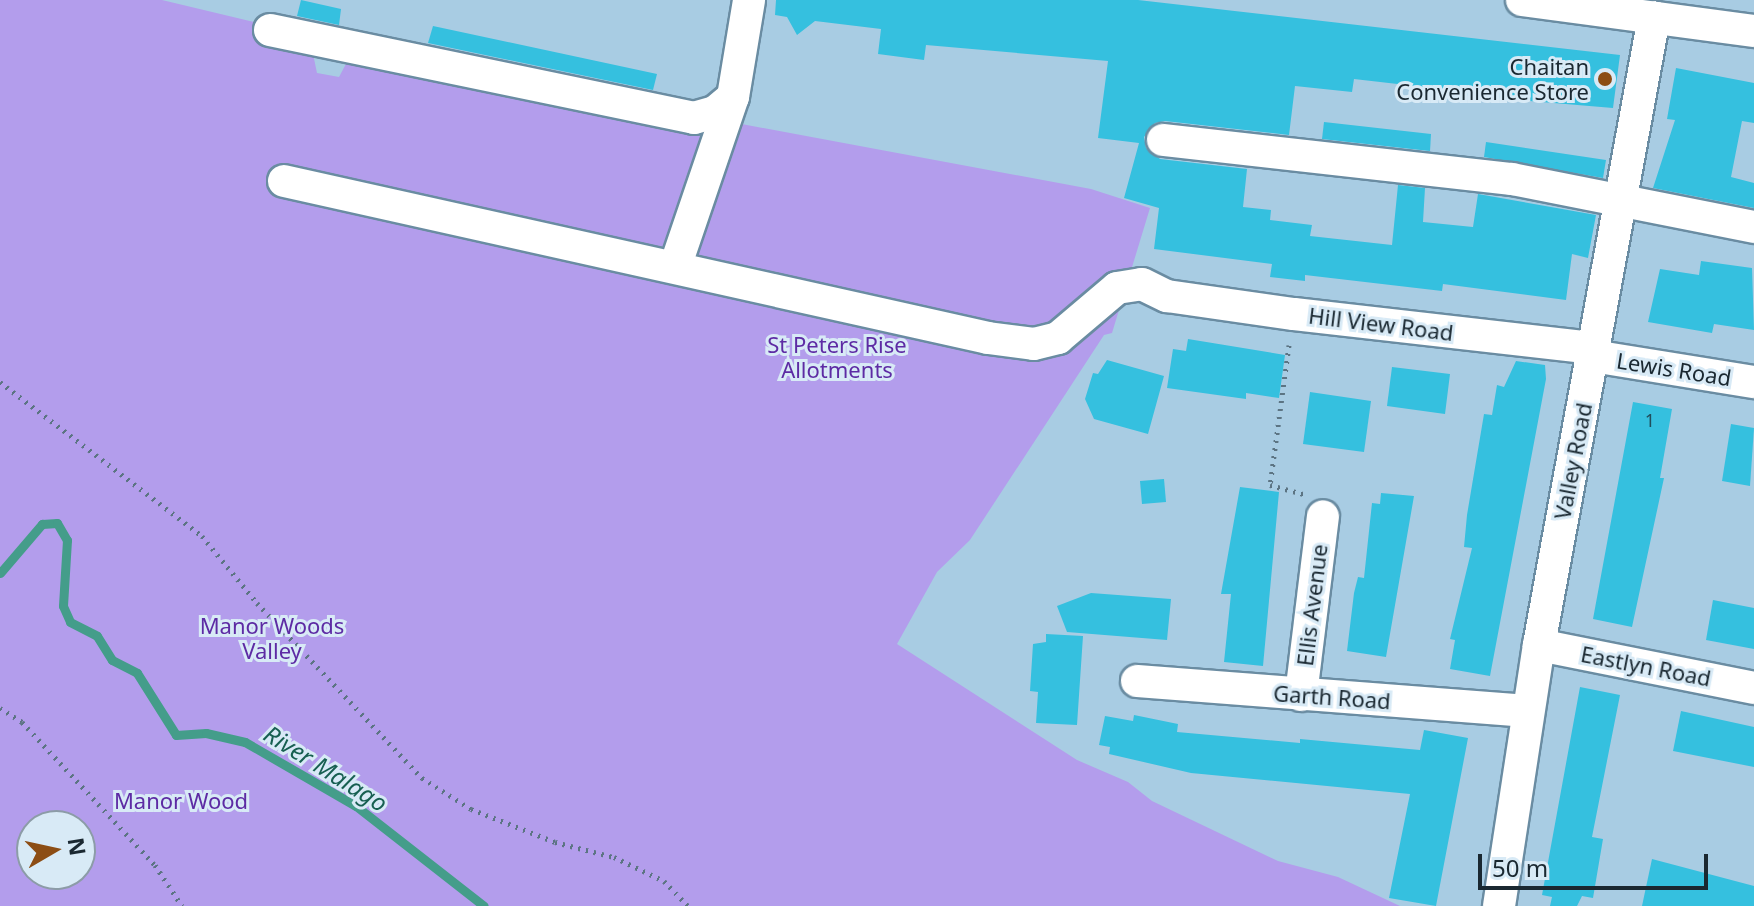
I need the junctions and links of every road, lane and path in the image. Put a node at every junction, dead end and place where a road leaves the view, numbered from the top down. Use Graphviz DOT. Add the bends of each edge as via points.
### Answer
graph roads {
  1 [pos="749,0"];
  2 [pos="1522,0"];
  3 [pos="1654,17"];
  4 [pos="270,30"];
  5 [pos="1754,31"];
  6 [pos="733,97"];
  7 [pos="1163,140"];
  8 [pos="284,181"];
  9 [pos="1621,201"];
  10 [pos="1754,227"];
  11 [pos="675,267"];
  12 [pos="1294,314"];
  13 [pos="1594,352"];
  14 [pos="0,382"];
  15 [pos="1754,382"];
  16 [pos="1323,516"];
  17 [pos="1539,645"];
  18 [pos="1137,681"];
  19 [pos="1754,688"];
  20 [pos="1301,695"];
  21 [pos="0,708"];
  22 [pos="1528,711"];
  23 [pos="182,906"];
  24 [pos="688,906"];
  25 [pos="1499,906"];
  1 -- 6 [label="street"];
  2 -- 3 [label="street"];
  3 -- 5 [label="street"];
  3 -- 9 [label="street, Valley Road"];
  4 -- 6 [label="street" via="331,56 694,118 715,112"];
  6 -- 11 [label="street"];
  7 -- 9 [label="street" via="1512,179"];
  8 -- 11 [label="street, Hill View Road"];
  9 -- 10 [label="street"];
  9 -- 13 [label="street, Valley Road"];
  11 -- 12 [label="street, Hill View Road" via="1034,344 1058,338 1078,325 1117,288 1142,284 1167,296"];
  12 -- 13 [label="street, Hill View Road"];
  12 -- 16 [label="path" via="1270,485 1300,490"];
  13 -- 15 [label="street, Lewis Road"];
  13 -- 17 [label="street, Valley Road"];
  14 -- 24 [label="path" via="202,536 257,603 422,778 471,809 555,842 614,857 664,881"];
  16 -- 20 [label="street, Ellis Avenue"];
  17 -- 19 [label="street, Eastlyn Road"];
  17 -- 22 [label="street, Valley Road"];
  18 -- 20 [label="street, Garth Road"];
  20 -- 22 [label="street, Garth Road"];
  21 -- 23 [label="path" via="22,722 135,843"];
  22 -- 25 [label="street, Valley Road"];
}
